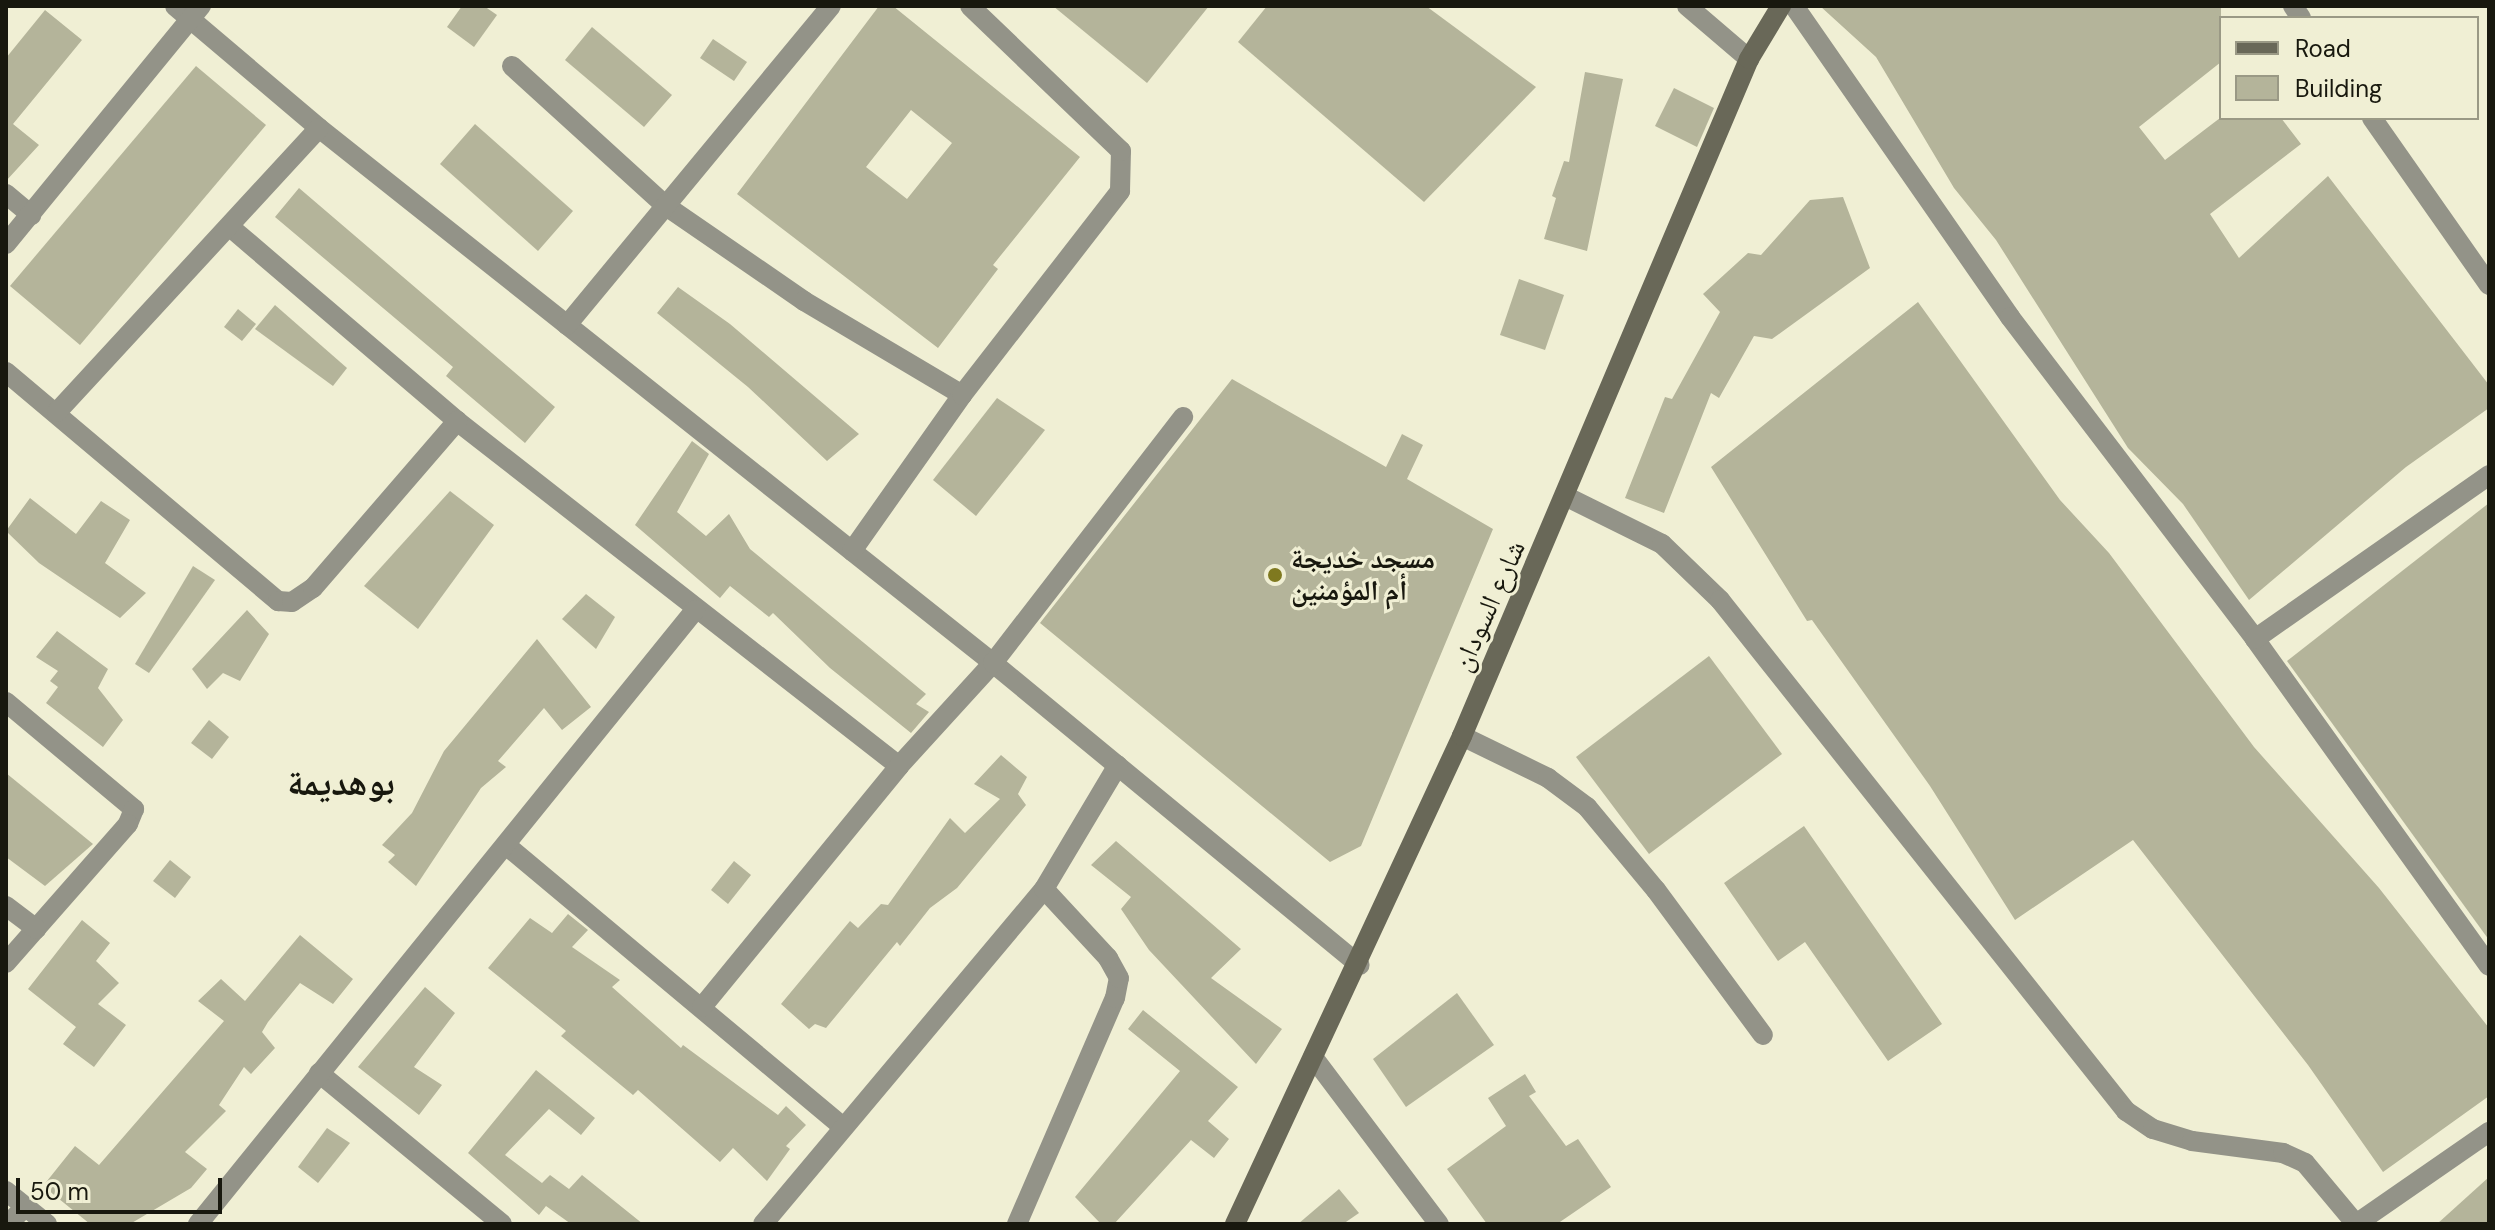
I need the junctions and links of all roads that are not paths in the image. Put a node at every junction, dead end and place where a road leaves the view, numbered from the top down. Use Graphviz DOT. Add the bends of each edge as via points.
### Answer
graph roads {
  1 [pos="831,6"];
  2 [pos="970,6"];
  3 [pos="1687,6"];
  4 [pos="1781,6"];
  5 [pos="1794,6"];
  6 [pos="189,10"];
  7 [pos="1749,59"];
  8 [pos="512,66"];
  9 [pos="2373,120"];
  10 [pos="319,128"];
  11 [pos="6,194"];
  12 [pos="666,206"];
  13 [pos="31,215"];
  14 [pos="230,227"];
  15 [pos="6,244"];
  16 [pos="2489,285"];
  17 [pos="567,325"];
  18 [pos="6,372"];
  19 [pos="962,395"];
  20 [pos="57,412"];
  21 [pos="1183,417"];
  22 [pos="457,421"];
  23 [pos="2489,475"];
  24 [pos="1567,497"];
  25 [pos="852,551"];
  26 [pos="695,610"];
  27 [pos="2255,639"];
  28 [pos="993,663"];
  29 [pos="6,702"];
  30 [pos="1462,736"];
  31 [pos="1118,765"];
  32 [pos="899,766"];
  33 [pos="507,846"];
  34 [pos="1044,889"];
  35 [pos="6,906"];
  36 [pos="36,929"];
  37 [pos="6,963"];
  38 [pos="1359,965"];
  39 [pos="2489,966"];
  40 [pos="702,1007"];
  41 [pos="1763,1035"];
  42 [pos="1313,1057"];
  43 [pos="319,1073"];
  44 [pos="843,1127"];
  45 [pos="2489,1132"];
  46 [pos="6,1191"];
  47 [pos="25,1207"];
  48 [pos="8,1224"];
  49 [pos="47,1224"];
  50 [pos="198,1224"];
  51 [pos="502,1224"];
  52 [pos="763,1224"];
  53 [pos="1017,1224"];
  54 [pos="1235,1224"];
  55 [pos="1439,1224"];
  56 [pos="2356,1224"];
  1 -- 12 [label="street"];
  2 -- 19 [label="street" via="1121,151 1123,172 1120,191"];
  3 -- 7 [label="street"];
  4 -- 7 [label="main road, شارع السودان"];
  5 -- 27 [label="street" via="2010,317"];
  6 -- 10 [label="street"];
  6 -- 13 [label="street"];
  7 -- 24 [label="main road, شارع السودان" via="1663,253"];
  8 -- 12 [label="street"];
  9 -- 16 [label="street"];
  10 -- 14 [label="street"];
  10 -- 17 [label="street"];
  11 -- 13 [label="street"];
  12 -- 17 [label="street"];
  12 -- 19 [label="street" via="804,301"];
  13 -- 15 [label="street"];
  14 -- 20 [label="street"];
  14 -- 22 [label="street"];
  17 -- 25 [label="street"];
  18 -- 20 [label="street"];
  19 -- 25 [label="street"];
  20 -- 22 [label="street" via="278,601 292,602 313,588"];
  21 -- 28 [label="street"];
  22 -- 26 [label="street"];
  23 -- 27 [label="street"];
  24 -- 30 [label="main road, شارع السودان"];
  24 -- 56 [label="street" via="1662,544 1720,600 2126,1111 2153,1129 2192,1141 2283,1153 2305,1163"];
  25 -- 28 [label="street"];
  26 -- 32 [label="street"];
  26 -- 33 [label="street"];
  27 -- 39 [label="street"];
  28 -- 31 [label="street"];
  28 -- 32 [label="street"];
  29 -- 36 [label="street" via="134,809 128,824"];
  30 -- 38 [label="main road, شارع السودان"];
  30 -- 41 [label="street" via="1548,778 1587,807"];
  31 -- 34 [label="street"];
  31 -- 38 [label="street"];
  32 -- 40 [label="street"];
  33 -- 40 [label="street"];
  33 -- 43 [label="street"];
  34 -- 44 [label="street"];
  34 -- 53 [label="street" via="1108,958 1119,978"];
  35 -- 36 [label="street"];
  36 -- 37 [label="street"];
  38 -- 42 [label="main road, شارع السودان"];
  40 -- 44 [label="street"];
  42 -- 54 [label="main road, شارع السودان"];
  42 -- 55 [label="street"];
  43 -- 50 [label="street"];
  43 -- 51 [label="street"];
  44 -- 52 [label="street"];
  45 -- 56 [label="street"];
  46 -- 47 [label="street"];
  47 -- 48 [label="street"];
  47 -- 49 [label="street"];
}
